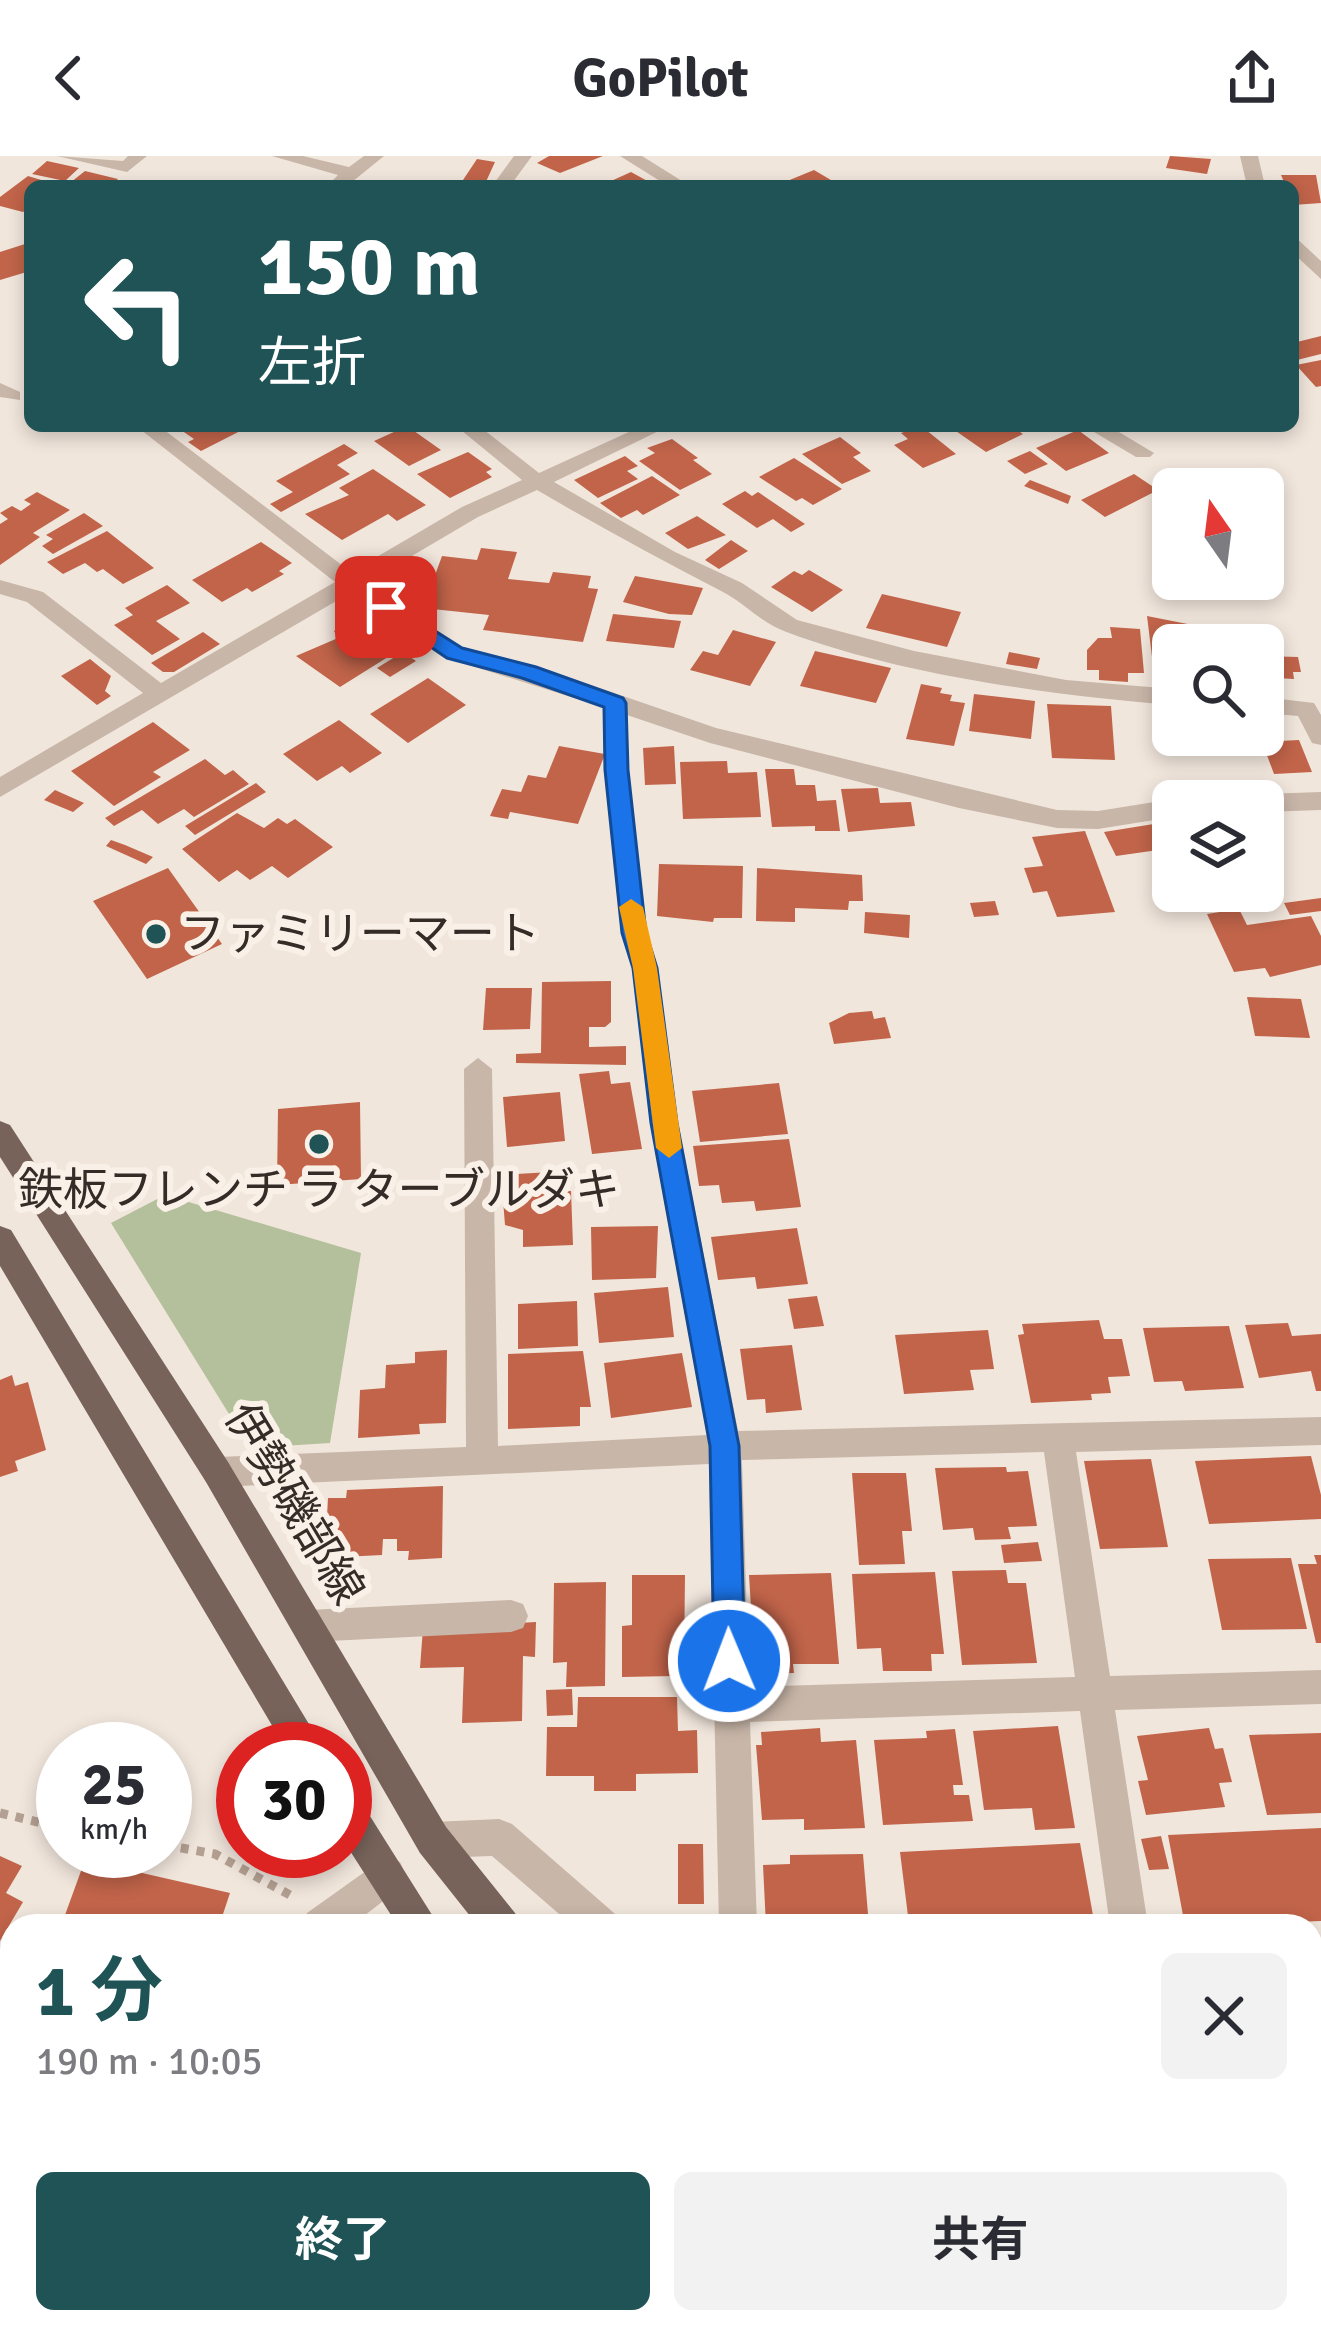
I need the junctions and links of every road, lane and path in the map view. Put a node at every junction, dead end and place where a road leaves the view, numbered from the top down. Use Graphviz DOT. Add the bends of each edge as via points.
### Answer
graph roads {
  1 [pos="66,156"];
  2 [pos="139,156"];
  3 [pos="281,156"];
  4 [pos="375,156"];
  5 [pos="524,156"];
  6 [pos="629,156"];
  7 [pos="344,179"];
  8 [pos="506,180"];
  9 [pos="671,180"];
  10 [pos="1299,248"];
  11 [pos="1321,273"];
  12 [pos="154,432"];
  13 [pos="474,432"];
  14 [pos="644,432"];
  15 [pos="1105,432"];
  16 [pos="1143,453"];
  17 [pos="534,479"];
  18 [pos="352,583"];
  19 [pos="0,587"];
  20 [pos="161,694"];
  21 [pos="1152,695"];
  22 [pos="615,703"];
  23 [pos="1313,709"];
  24 [pos="1321,737"];
  25 [pos="0,788"];
  26 [pos="1321,801"];
  27 [pos="1284,802"];
  28 [pos="1152,811"];
  29 [pos="478,1069"];
  30 [pos="0,1133"];
  31 [pos="0,1239"];
  32 [pos="1321,1431"];
  33 [pos="1058,1438"];
  34 [pos="724,1446"];
  35 [pos="482,1460"];
  36 [pos="217,1472"];
  37 [pos="511,1616"];
  38 [pos="309,1626"];
  39 [pos="1321,1687"];
  40 [pos="1093,1692"];
  41 [pos="730,1705"];
  42 [pos="289,1722"];
  43 [pos="0,1813"];
  44 [pos="36,1822"];
  45 [pos="433,1840"];
  46 [pos="192,1850"];
  47 [pos="372,1851"];
  48 [pos="387,1874"];
  49 [pos="313,1914"];
  50 [pos="333,1914"];
  51 [pos="412,1914"];
  52 [pos="492,1914"];
  53 [pos="587,1914"];
  54 [pos="738,1914"];
  55 [pos="1127,1914"];
  1 -- 2 [label="street" via="127,166"];
  3 -- 7 [label="street"];
  4 -- 7 [label="street"];
  5 -- 8 [label="street"];
  6 -- 9 [label="street"];
  10 -- 11 [label="street"];
  12 -- 18 [label="street"];
  13 -- 17 [label="street"];
  14 -- 17 [label="street"];
  15 -- 16 [label="street"];
  17 -- 18 [label="street"];
  17 -- 21 [label="street" via="789,625 1023,680"];
  18 -- 20 [label="street"];
  18 -- 22 [label="street" via="454,653"];
  19 -- 20 [label="street" via="35,597"];
  20 -- 25 [label="street"];
  22 -- 28 [label="street" via="802,761 1057,819"];
  22 -- 34 [label="street" via="634,933"];
  23 -- 24 [label="street"];
  26 -- 27 [label="street"];
  29 -- 35 [label="street"];
  30 -- 36 [label="main road, 伊勢磯部線"];
  31 -- 42 [label="main road"];
  32 -- 33 [label="street"];
  33 -- 34 [label="street"];
  33 -- 40 [label="street"];
  34 -- 35 [label="street"];
  34 -- 41 [label="street"];
  35 -- 36 [label="street"];
  36 -- 38 [label="main road, 伊勢磯部線"];
  37 -- 38 [label="street"];
  38 -- 45 [label="main road, 伊勢磯部線"];
  39 -- 40 [label="street"];
  40 -- 41 [label="street"];
  40 -- 55 [label="street"];
  41 -- 54 [label="street"];
  43 -- 44 [label="path"];
  45 -- 52 [label="main road, 伊勢磯部線"];
  45 -- 53 [label="street" via="499,1837"];
  46 -- 49 [label="path" via="215,1854"];
  47 -- 48 [label="main road"];
  48 -- 50 [label="street"];
  48 -- 51 [label="main road"];
}
